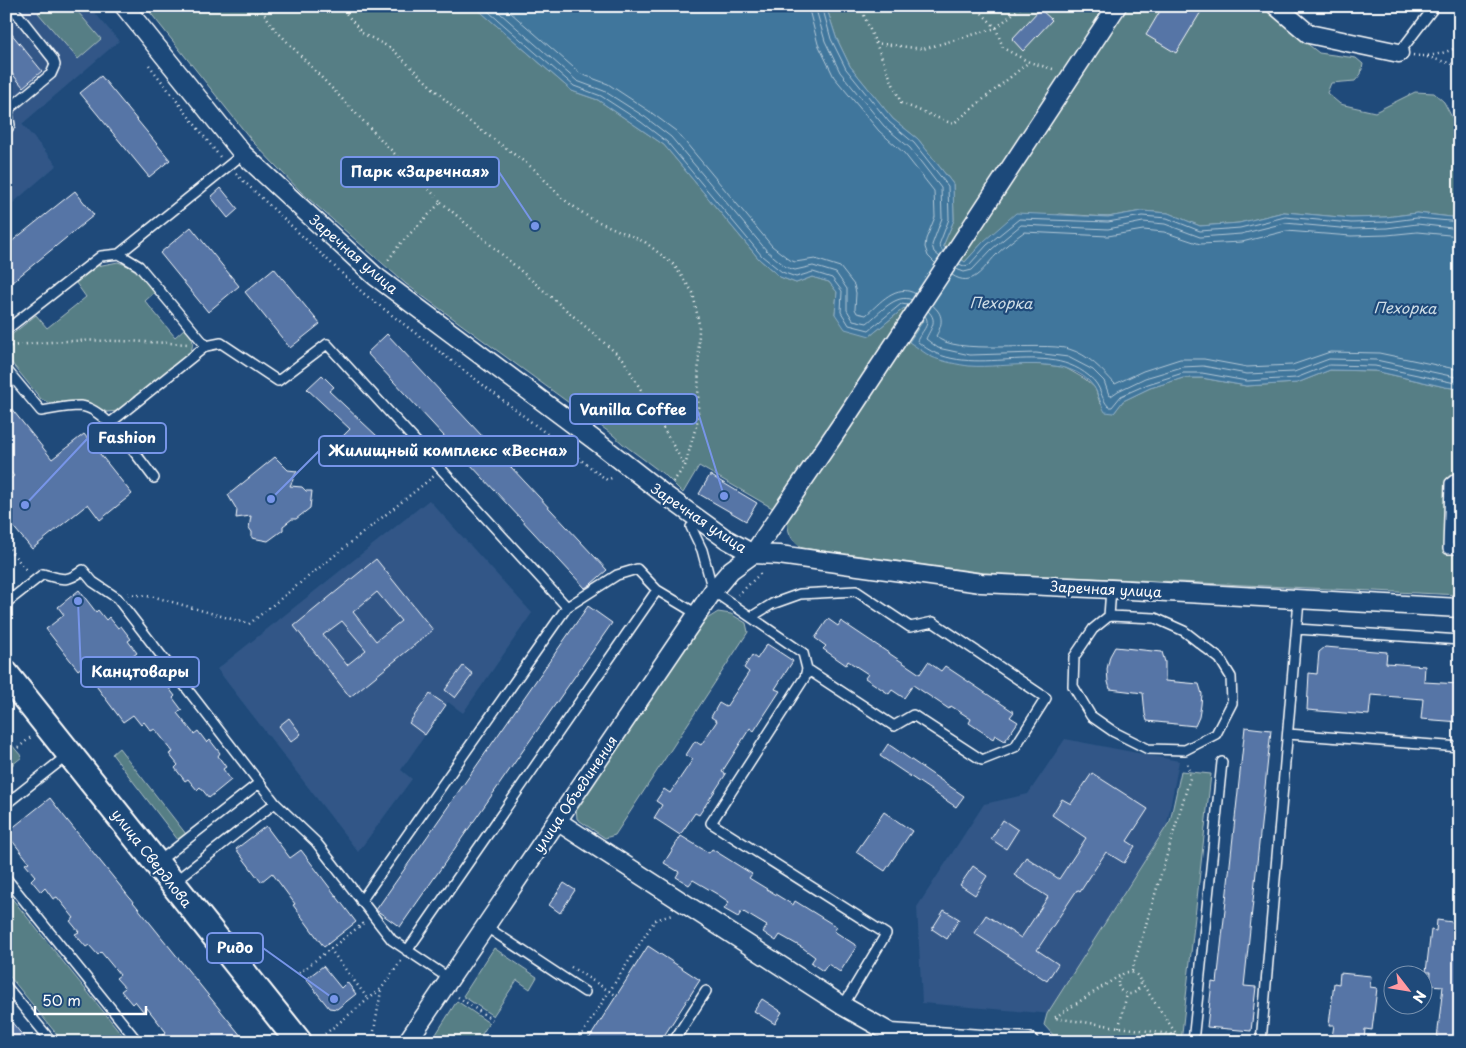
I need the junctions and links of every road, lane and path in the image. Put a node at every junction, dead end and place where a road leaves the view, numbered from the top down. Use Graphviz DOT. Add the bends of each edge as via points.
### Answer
graph roads {
  1 [pos="11,6"];
  2 [pos="124,6"];
  3 [pos="258,6"];
  4 [pos="340,6"];
  5 [pos="860,6"];
  6 [pos="975,6"];
  7 [pos="1022,6"];
  8 [pos="1116,6"];
  9 [pos="1276,6"];
  10 [pos="1435,6"];
  11 [pos="996,28"];
  12 [pos="876,43"];
  13 [pos="1460,46"];
  14 [pos="1399,53"];
  15 [pos="1426,57"];
  16 [pos="1029,62"];
  17 [pos="1460,66"];
  18 [pos="1063,73"];
  19 [pos="6,131"];
  20 [pos="243,154"];
  21 [pos="441,202"];
  22 [pos="119,254"];
  23 [pos="375,276"];
  24 [pos="6,330"];
  25 [pos="206,346"];
  26 [pos="6,347"];
  27 [pos="6,370"];
  28 [pos="110,423"];
  29 [pos="685,466"];
  30 [pos="441,470"];
  31 [pos="679,474"];
  32 [pos="1460,475"];
  33 [pos="154,478"];
  34 [pos="692,527"];
  35 [pos="6,545"];
  36 [pos="1460,549"];
  37 [pos="753,554"];
  38 [pos="764,570"];
  39 [pos="35,581"];
  40 [pos="1111,588"];
  41 [pos="657,590"];
  42 [pos="713,591"];
  43 [pos="117,598"];
  44 [pos="1299,600"];
  45 [pos="6,603"];
  46 [pos="730,603"];
  47 [pos="567,607"];
  48 [pos="1460,608"];
  49 [pos="697,614"];
  50 [pos="1109,616"];
  51 [pos="751,617"];
  52 [pos="1297,629"];
  53 [pos="1460,640"];
  54 [pos="807,669"];
  55 [pos="9,682"];
  56 [pos="1288,734"];
  57 [pos="33,735"];
  58 [pos="1460,747"];
  59 [pos="18,748"];
  60 [pos="1184,750"];
  61 [pos="69,754"];
  62 [pos="1222,762"];
  63 [pos="259,783"];
  64 [pos="275,803"];
  65 [pos="6,804"];
  66 [pos="557,821"];
  67 [pos="156,863"];
  68 [pos="6,878"];
  69 [pos="172,884"];
  70 [pos="361,900"];
  71 [pos="692,908"];
  72 [pos="373,916"];
  73 [pos="485,926"];
  74 [pos="330,949"];
  75 [pos="408,951"];
  76 [pos="1132,971"];
  77 [pos="299,973"];
  78 [pos="1119,976"];
  79 [pos="450,979"];
  80 [pos="1141,982"];
  81 [pos="6,986"];
  82 [pos="381,989"];
  83 [pos="706,991"];
  84 [pos="585,992"];
  85 [pos="610,992"];
  86 [pos="1127,994"];
  87 [pos="456,996"];
  88 [pos="616,996"];
  89 [pos="368,999"];
  90 [pos="844,1006"];
  91 [pos="494,1021"];
  92 [pos="1119,1027"];
  93 [pos="374,1031"];
  94 [pos="326,1034"];
  95 [pos="592,1034"];
  96 [pos="998,1040"];
  97 [pos="52,1042"];
  98 [pos="138,1042"];
  99 [pos="299,1042"];
  100 [pos="407,1042"];
  101 [pos="577,1042"];
  102 [pos="586,1042"];
  103 [pos="673,1042"];
  104 [pos="1029,1042"];
  105 [pos="1193,1042"];
  106 [pos="1261,1042"];
  1 -- 19 [label="lane" via="53,58 55,65 51,74 10,108 10,124"];
  2 -- 20 [label="street, Заречная улица"];
  3 -- 21 [label="path" via="274,28"];
  4 -- 29 [label="path" via="362,33 391,48 462,116 534,168 563,199 590,218 645,242 674,265 692,293 699,324 698,419"];
  5 -- 12 [label="path"];
  6 -- 11 [label="path"];
  7 -- 11 [label="path"];
  8 -- 37 [label="street, улица Объединения"];
  9 -- 14 [label="street" via="1309,34"];
  10 -- 14 [label="lane"];
  11 -- 12 [label="path" via="923,49"];
  11 -- 16 [label="path" via="1003,48"];
  12 -- 16 [label="path" via="901,103 953,124"];
  13 -- 15 [label="path"];
  14 -- 15 [label="path"];
  15 -- 17 [label="path"];
  16 -- 18 [label="path"];
  20 -- 22 [label="lane"];
  20 -- 23 [label="street, Заречная улица"];
  21 -- 23 [label="path" via="400,244"];
  21 -- 29 [label="path" via="623,358"];
  22 -- 24 [label="lane" via="101,256"];
  22 -- 25 [label="lane" via="139,266"];
  23 -- 37 [label="street, Заречная улица" via="601,444 665,496"];
  25 -- 26 [label="path" via="108,340"];
  25 -- 28 [label="lane"];
  25 -- 30 [label="lane" via="221,344 278,381 327,344"];
  27 -- 28 [label="lane" via="41,411 82,406"];
  28 -- 33 [label="lane"];
  29 -- 31 [label="path"];
  30 -- 43 [label="path" via="250,624 155,597 130,593"];
  30 -- 47 [label="lane"];
  32 -- 36 [label="lane" via="1450,483 1448,539 1448,549"];
  34 -- 42 [label="lane"];
  35 -- 39 [label="path"];
  37 -- 40 [label="street, Заречная улица" via="981,583"];
  37 -- 42 [label="street, улица Объединения" via="731,570"];
  38 -- 46 [label="path"];
  39 -- 43 [label="lane" via="43,574 64,580 83,570 93,582"];
  39 -- 45 [label="lane"];
  40 -- 44 [label="street, Заречная улица"];
  40 -- 50 [label="lane"];
  41 -- 47 [label="lane" via="637,569 617,575"];
  41 -- 49 [label="lane"];
  41 -- 75 [label="lane"];
  42 -- 46 [label="lane"];
  42 -- 49 [label="street, улица Объединения"];
  43 -- 63 [label="lane"];
  44 -- 48 [label="street, Заречная улица"];
  44 -- 52 [label="lane"];
  46 -- 51 [label="lane"];
  47 -- 70 [label="lane"];
  49 -- 66 [label="street, улица Объединения"];
  50 -- 60 [label="lane" via="1093,629 1074,657 1073,686 1092,716 1114,732 1148,748"];
  50 -- 60 [label="lane" via="1155,618 1184,631 1220,659 1231,677 1232,704 1216,734"];
  51 -- 54 [label="lane" via="803,653"];
  51 -- 54 [label="lane" via="772,604 800,594 856,591 910,628 932,622 1046,698 1015,747 982,760 913,715 894,726"];
  52 -- 53 [label="lane"];
  52 -- 56 [label="lane"];
  54 -- 90 [label="lane" via="805,677 711,823 886,934"];
  55 -- 61 [label="main road, улица Свердлова"];
  56 -- 58 [label="lane"];
  56 -- 106 [label="lane"];
  57 -- 59 [label="path"];
  60 -- 76 [label="path" via="1190,778"];
  61 -- 65 [label="lane"];
  61 -- 67 [label="main road, улица Свердлова"];
  62 -- 105 [label="lane"];
  63 -- 64 [label="lane"];
  63 -- 67 [label="lane"];
  64 -- 69 [label="lane"];
  64 -- 70 [label="lane" via="316,842"];
  66 -- 71 [label="street"];
  66 -- 73 [label="street, улица Объединения"];
  67 -- 69 [label="main road, улица Свердлова"];
  68 -- 98 [label="lane"];
  69 -- 99 [label="main road, улица Свердлова"];
  70 -- 72 [label="lane"];
  71 -- 85 [label="path" via="655,920"];
  71 -- 90 [label="street"];
  72 -- 74 [label="path"];
  72 -- 75 [label="lane" via="392,940"];
  73 -- 79 [label="street, улица Объединения"];
  73 -- 84 [label="lane"];
  74 -- 77 [label="path"];
  74 -- 89 [label="path"];
  75 -- 79 [label="lane"];
  75 -- 82 [label="path"];
  76 -- 78 [label="path"];
  76 -- 80 [label="path" via="1139,975"];
  78 -- 86 [label="path" via="1120,991"];
  78 -- 92 [label="path" via="1054,1018"];
  79 -- 100 [label="street, улица Объединения"];
  80 -- 86 [label="path" via="1140,989"];
  80 -- 92 [label="path" via="1177,1035"];
  81 -- 97 [label="lane"];
  82 -- 89 [label="path"];
  82 -- 93 [label="path"];
  83 -- 103 [label="lane"];
  85 -- 88 [label="path"];
  85 -- 101 [label="path"];
  86 -- 92 [label="path"];
  87 -- 91 [label="path"];
  89 -- 94 [label="path"];
  90 -- 96 [label="street" via="892,1033"];
  95 -- 102 [label="path"];
  96 -- 104 [label="street"];
}
